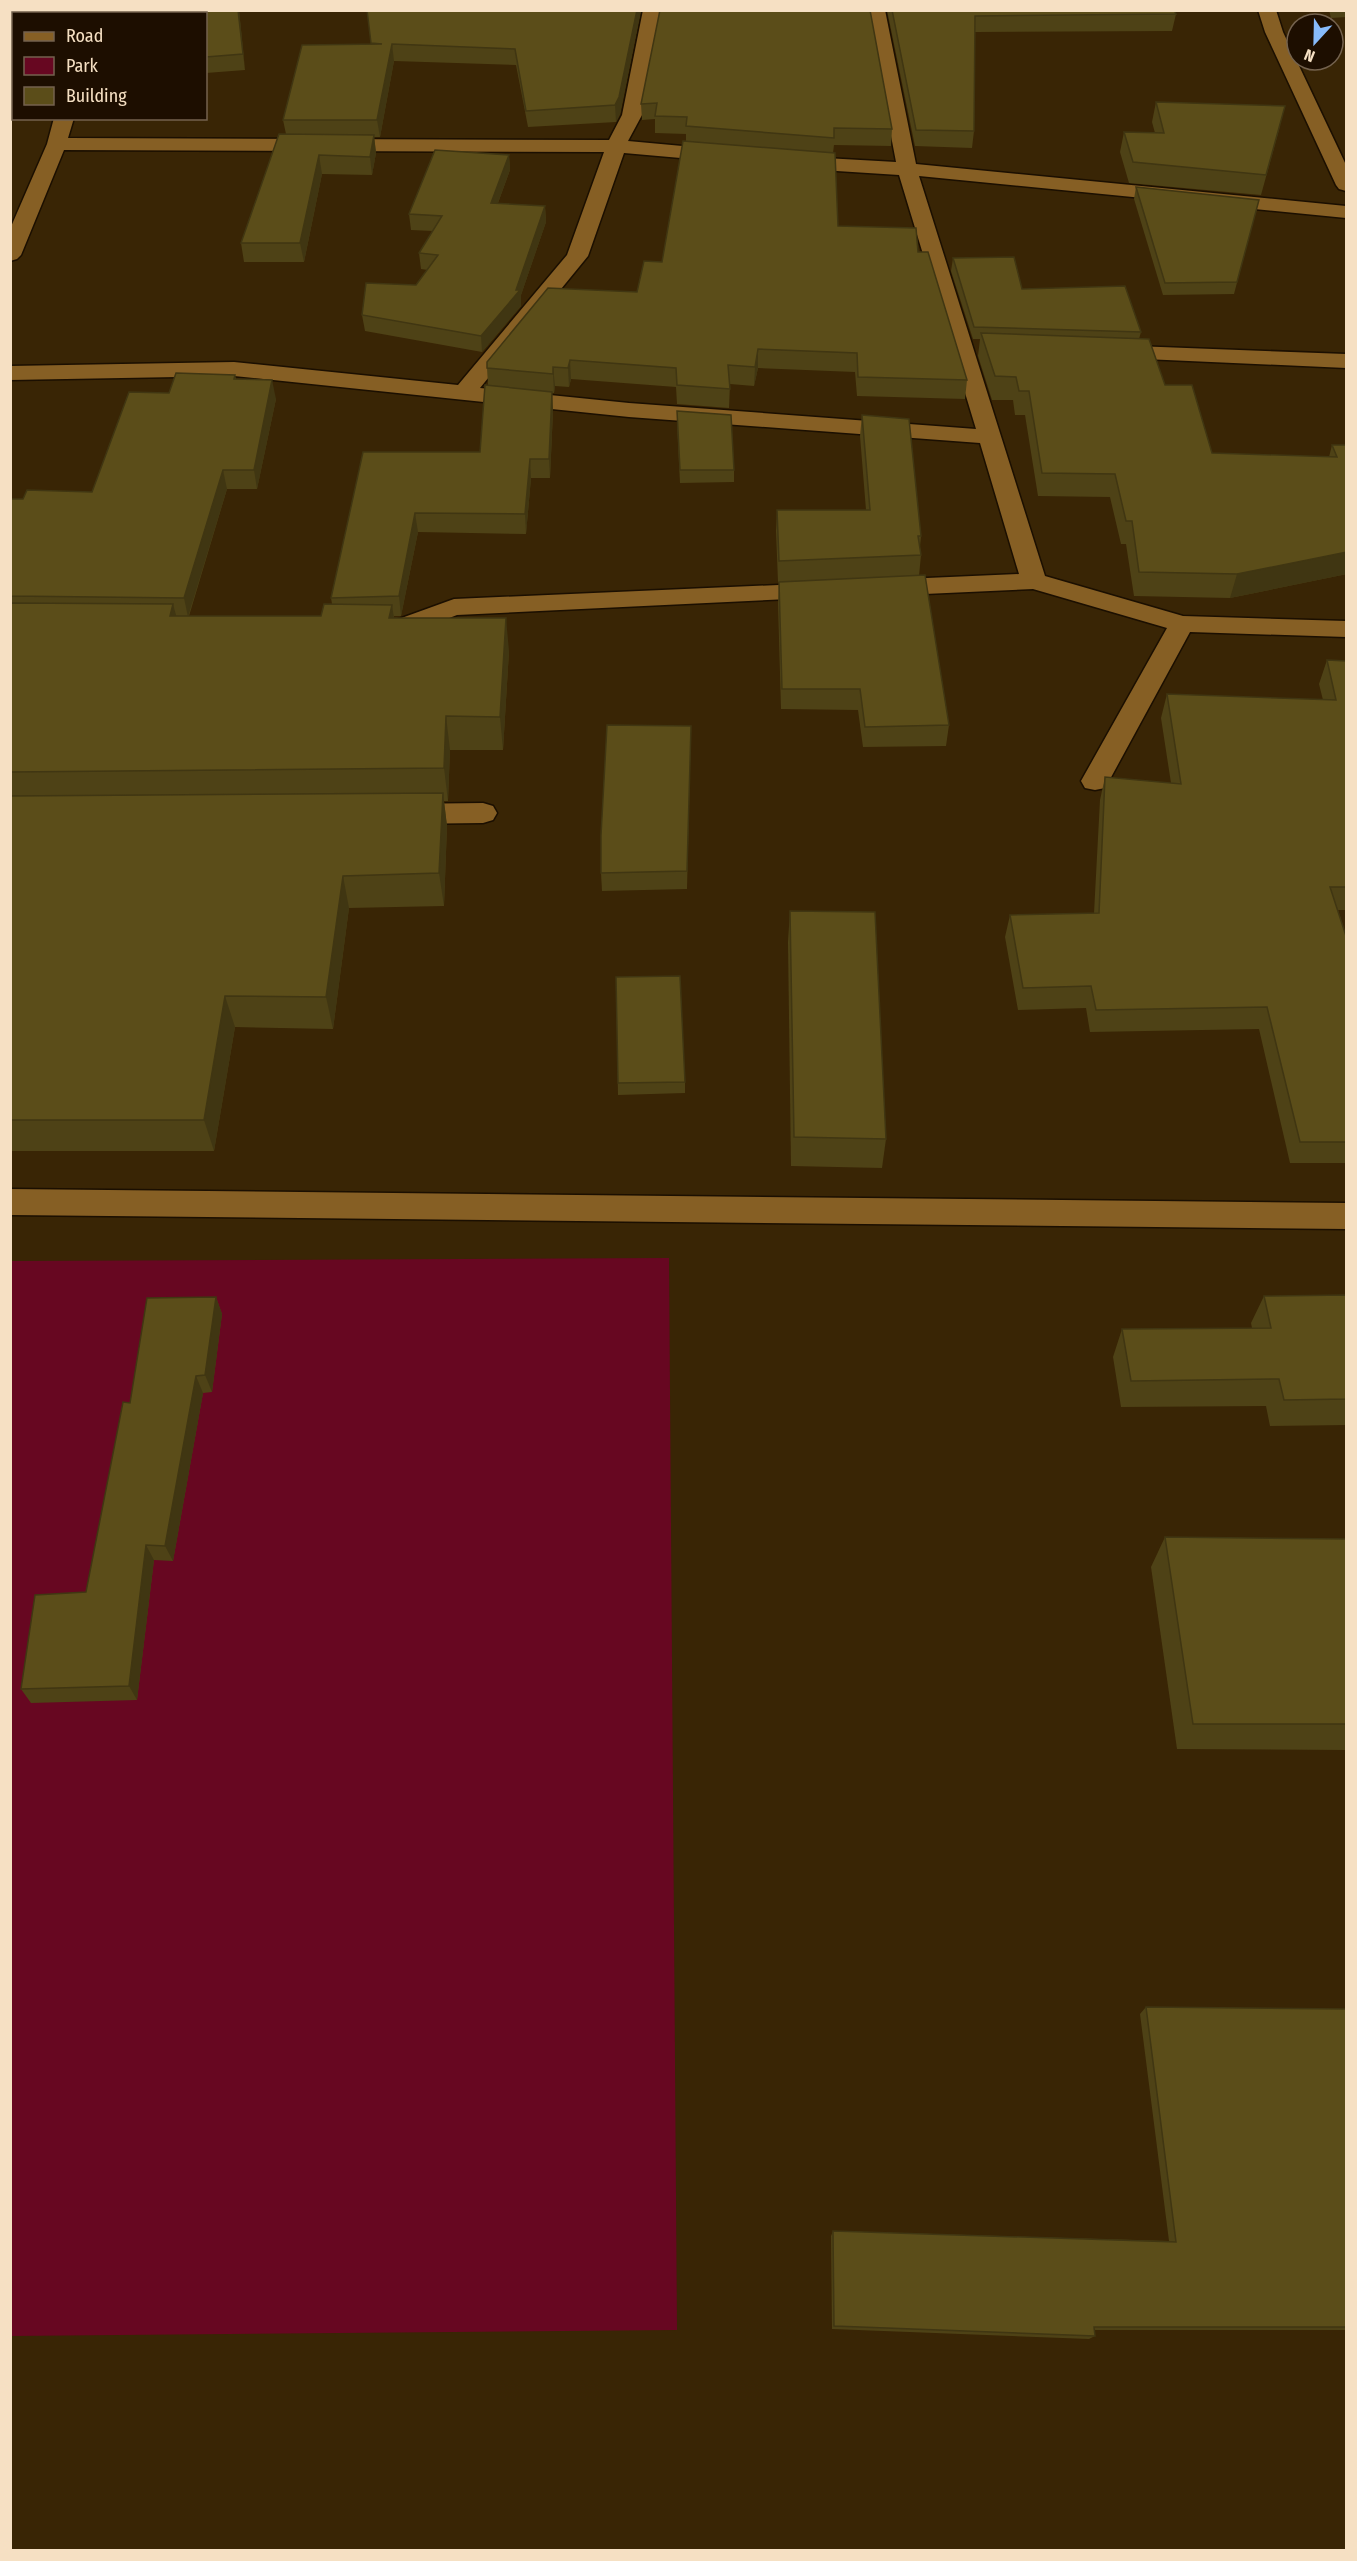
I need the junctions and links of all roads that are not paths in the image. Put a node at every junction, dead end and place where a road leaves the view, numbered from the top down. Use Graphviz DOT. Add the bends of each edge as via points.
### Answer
graph roads {
  1 [pos="652,10"];
  2 [pos="876,10"];
  3 [pos="1266,10"];
  4 [pos="63,120"];
  5 [pos="57,144"];
  6 [pos="616,146"];
  7 [pos="746,158"];
  8 [pos="770,160"];
  9 [pos="907,169"];
  10 [pos="1347,185"];
  11 [pos="1347,212"];
  12 [pos="10,255"];
  13 [pos="962,347"];
  14 [pos="985,348"];
  15 [pos="1090,352"];
  16 [pos="1347,361"];
  17 [pos="10,373"];
  18 [pos="464,393"];
  19 [pos="989,437"];
  20 [pos="1034,581"];
  21 [pos="1182,624"];
  22 [pos="352,628"];
  23 [pos="1347,629"];
  24 [pos="1095,781"];
  25 [pos="483,813"];
  26 [pos="377,814"];
  27 [pos="10,1202"];
  28 [pos="1347,1216"];
  1 -- 6 [label="street" via="632,115"];
  2 -- 9 [label="street"];
  3 -- 10 [label="street"];
  4 -- 5 [label="street"];
  5 -- 6 [label="street"];
  5 -- 12 [label="street"];
  6 -- 7 [label="street"];
  6 -- 18 [label="street" via="577,256"];
  8 -- 9 [label="street"];
  9 -- 11 [label="street"];
  9 -- 13 [label="street"];
  13 -- 14 [label="street"];
  13 -- 19 [label="street"];
  15 -- 16 [label="street"];
  17 -- 18 [label="street" via="234,369"];
  18 -- 19 [label="street" via="629,410"];
  19 -- 20 [label="street"];
  20 -- 21 [label="street"];
  20 -- 22 [label="street" via="454,607 399,628"];
  21 -- 23 [label="street"];
  21 -- 24 [label="street"];
  25 -- 26 [label="street"];
  27 -- 28 [label="street"];
}
